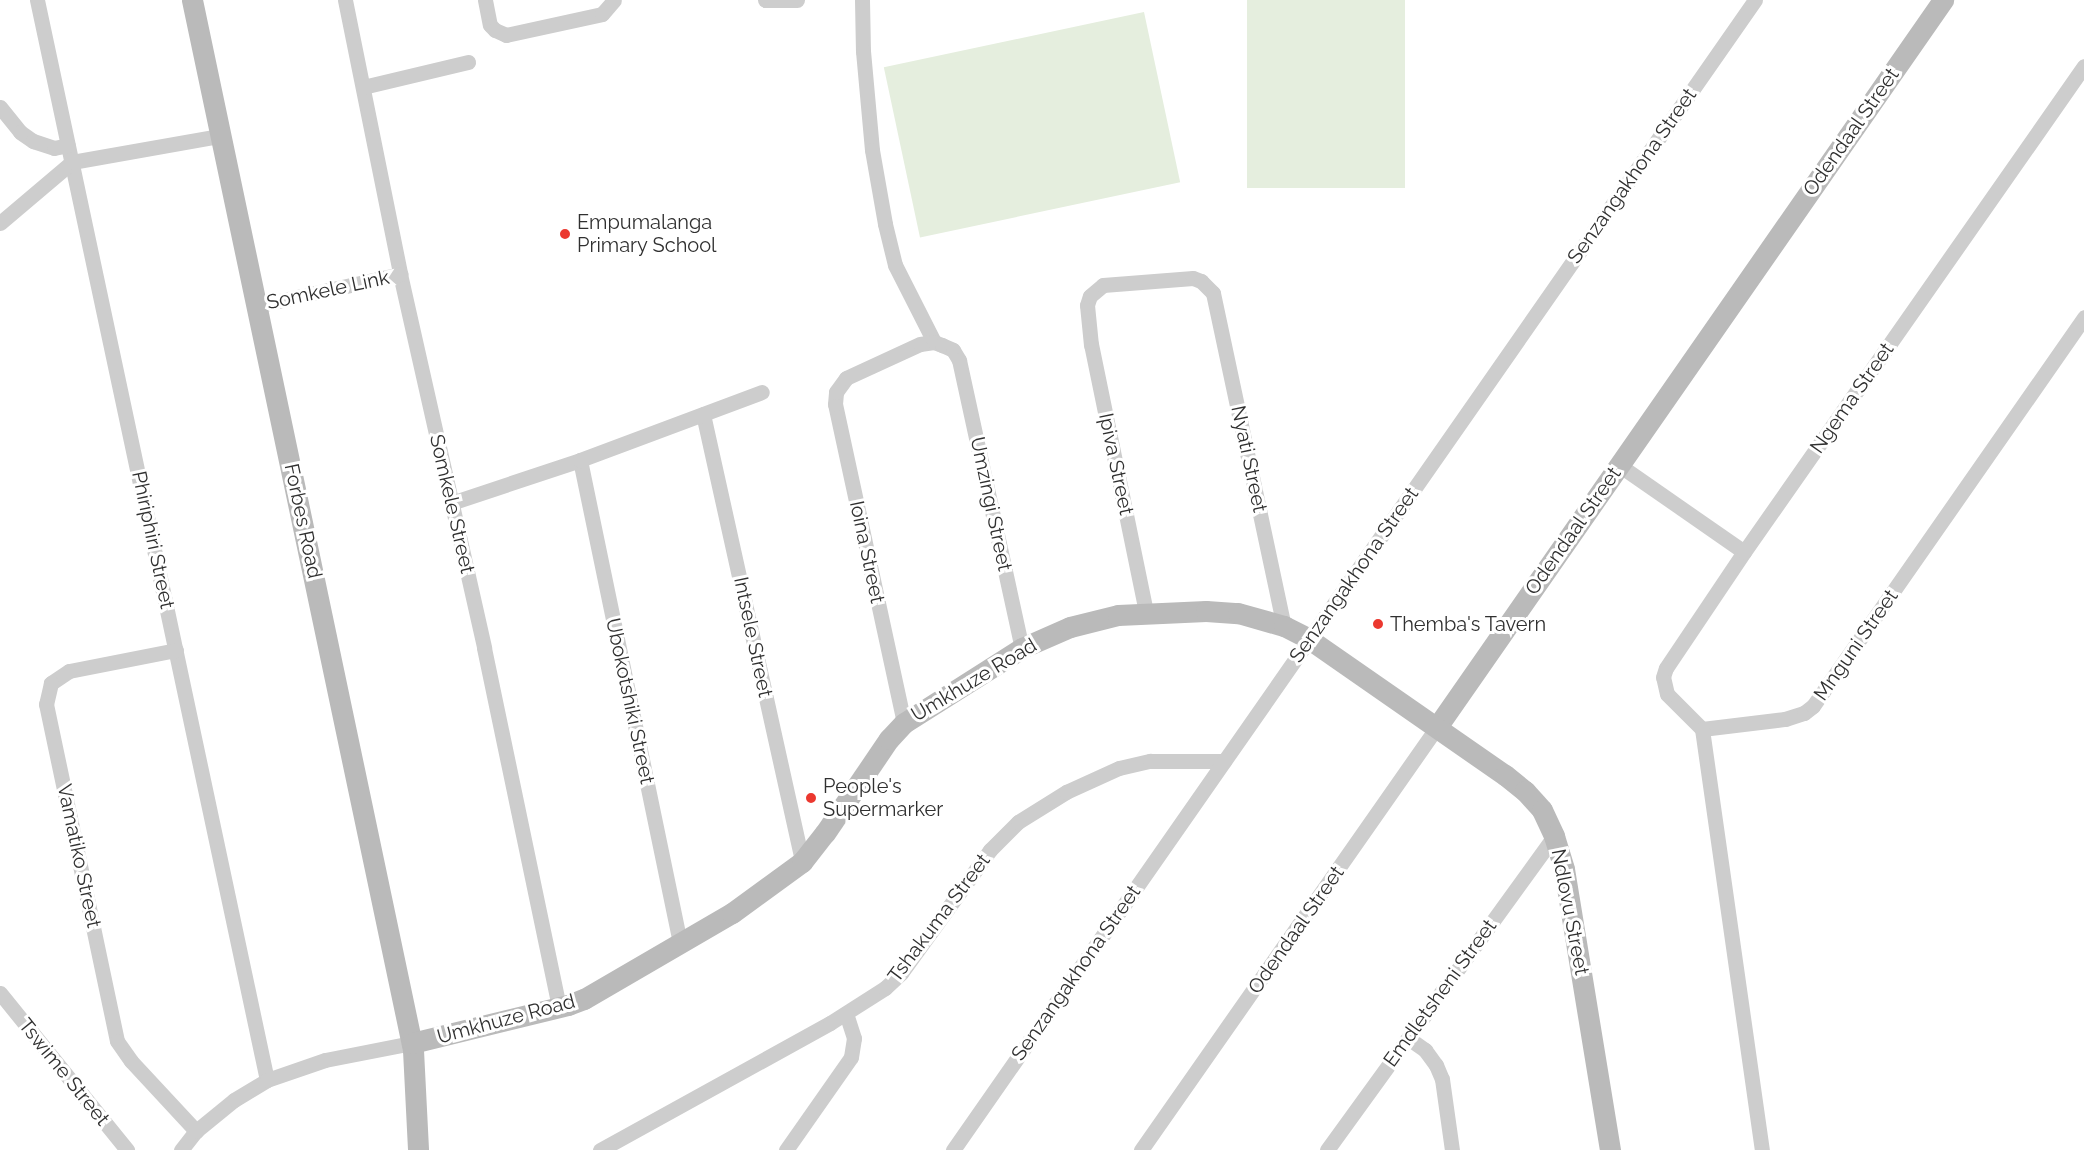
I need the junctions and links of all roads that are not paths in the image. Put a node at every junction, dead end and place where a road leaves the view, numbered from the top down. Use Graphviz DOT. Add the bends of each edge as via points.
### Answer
graph roads {
  1 [pos="37,0"];
  2 [pos="192,0"];
  3 [pos="345,0"];
  4 [pos="485,0"];
  5 [pos="614,0"];
  6 [pos="765,0"];
  7 [pos="796,0"];
  8 [pos="862,0"];
  9 [pos="1755,0"];
  10 [pos="1943,0"];
  11 [pos="468,62"];
  12 [pos="2084,66"];
  13 [pos="363,87"];
  14 [pos="0,107"];
  15 [pos="220,136"];
  16 [pos="68,145"];
  17 [pos="72,162"];
  18 [pos="0,223"];
  19 [pos="400,274"];
  20 [pos="1213,293"];
  21 [pos="256,306"];
  22 [pos="2084,317"];
  23 [pos="934,342"];
  24 [pos="762,392"];
  25 [pos="703,414"];
  26 [pos="580,460"];
  27 [pos="1619,465"];
  28 [pos="451,503"];
  29 [pos="1744,552"];
  30 [pos="1146,612"];
  31 [pos="1284,626"];
  32 [pos="1309,639"];
  33 [pos="1022,648"];
  34 [pos="176,650"];
  35 [pos="904,723"];
  36 [pos="1437,727"];
  37 [pos="1702,729"];
  38 [pos="1224,760"];
  39 [pos="1554,836"];
  40 [pos="802,862"];
  41 [pos="680,942"];
  42 [pos="0,993"];
  43 [pos="559,1008"];
  44 [pos="846,1013"];
  45 [pos="1408,1038"];
  46 [pos="412,1043"];
  47 [pos="267,1080"];
  48 [pos="196,1131"];
  49 [pos="128,1150"];
  50 [pos="181,1150"];
  51 [pos="418,1150"];
  52 [pos="600,1150"];
  53 [pos="786,1150"];
  54 [pos="953,1150"];
  55 [pos="1142,1150"];
  56 [pos="1327,1150"];
  57 [pos="1452,1150"];
  58 [pos="1610,1150"];
  59 [pos="1762,1150"];
  1 -- 16 [label="street, Phiriphiri Street"];
  2 -- 15 [label="street, Forbes Road"];
  3 -- 13 [label="street, Somkele Street"];
  4 -- 5 [label="street" via="490,25 506,35 602,14"];
  6 -- 7 [label="street"];
  8 -- 23 [label="street" via="873,150 885,224 895,265"];
  9 -- 32 [label="street, Senzangakhona Street"];
  10 -- 27 [label="street, Odendaal Street"];
  11 -- 13 [label="street"];
  12 -- 29 [label="street, Ngema Street"];
  13 -- 19 [label="street, Somkele Street"];
  14 -- 16 [label="street" via="20,132 33,141 54,148"];
  15 -- 17 [label="street"];
  15 -- 21 [label="street, Forbes Road"];
  16 -- 17 [label="street, Phiriphiri Street"];
  17 -- 18 [label="street"];
  17 -- 34 [label="street, Phiriphiri Street"];
  19 -- 21 [label="street, Somkele Link"];
  19 -- 28 [label="street, Somkele Street"];
  20 -- 30 [label="street, Ipiva Street" via="1192,278 1103,285 1090,296 1086,316"];
  20 -- 31 [label="street, Nyati Street"];
  21 -- 46 [label="street, Forbes Road"];
  22 -- 37 [label="street, Mnguni Street" via="1813,706 1785,719"];
  23 -- 33 [label="street, Umzingi Street" via="953,350 959,360"];
  23 -- 35 [label="street, Ioina Street" via="870,364 841,382 836,392 835,405"];
  24 -- 25 [label="street"];
  25 -- 26 [label="street"];
  25 -- 40 [label="street, Intsele Street"];
  26 -- 28 [label="street"];
  26 -- 41 [label="street, Ubokotshiki Street"];
  27 -- 29 [label="street"];
  27 -- 36 [label="street, Odendaal Street"];
  28 -- 43 [label="street, Somkele Street"];
  29 -- 37 [label="street, Ngema Street" via="1663,677 1673,703"];
  30 -- 31 [label="street, Umkhuze Road" via="1238,613"];
  30 -- 33 [label="street, Umkhuze Road" via="1070,627"];
  31 -- 32 [label="street, Umkhuze Road"];
  32 -- 36 [label="street, Umkhuze Road"];
  32 -- 38 [label="street, Senzangakhona Street"];
  33 -- 35 [label="street, Umkhuze Road"];
  34 -- 47 [label="street, Phiriphiri Street"];
  34 -- 48 [label="street, Vamatiko Street" via="69,671 51,683 46,704 117,1041"];
  35 -- 40 [label="street, Umkhuze Road"];
  36 -- 39 [label="street, Ndlovu Street" via="1525,791 1542,810"];
  36 -- 55 [label="street, Odendaal Street"];
  37 -- 59 [label="street"];
  38 -- 44 [label="street, Tshakuma Street" via="1149,761 1119,768 1066,792 1018,822 990,850 901,973"];
  38 -- 54 [label="street, Senzangakhona Street"];
  39 -- 45 [label="street, Emdletsheni Street"];
  39 -- 58 [label="street, Ndlovu Street" via="1571,903"];
  40 -- 41 [label="street, Umkhuze Road" via="732,913"];
  41 -- 43 [label="street, Umkhuze Road" via="584,999"];
  42 -- 49 [label="street, Tswime Street"];
  43 -- 46 [label="street, Umkhuze Road"];
  44 -- 52 [label="street, Tshakuma Street"];
  44 -- 53 [label="street" via="854,1038 852,1057"];
  45 -- 56 [label="street, Emdletsheni Street"];
  45 -- 57 [label="street" via="1425,1050 1442,1079"];
  46 -- 47 [label="street" via="326,1060"];
  46 -- 51 [label="street, Forbes Road"];
  47 -- 48 [label="street" via="234,1100"];
  48 -- 50 [label="street"];
}
